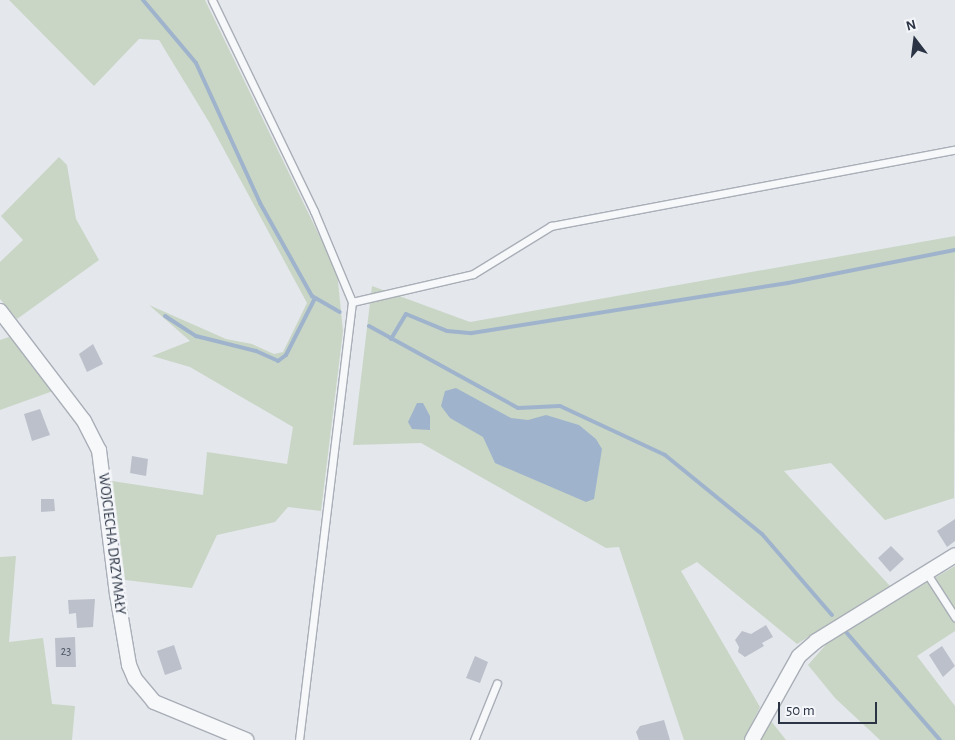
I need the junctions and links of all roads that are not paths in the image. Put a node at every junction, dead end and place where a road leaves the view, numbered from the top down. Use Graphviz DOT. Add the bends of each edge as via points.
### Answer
graph roads {
  1 [pos="212,0"];
  2 [pos="955,150"];
  3 [pos="352,302"];
  4 [pos="0,311"];
  5 [pos="955,554"];
  6 [pos="926,572"];
  7 [pos="955,617"];
  8 [pos="497,683"];
  9 [pos="246,740"];
  10 [pos="299,740"];
  11 [pos="474,740"];
  12 [pos="752,740"];
  1 -- 3 [label="lane" via="314,211"];
  2 -- 3 [label="lane" via="551,226 473,274"];
  3 -- 10 [label="lane"];
  4 -- 9 [label="street, WOJCIECHA DRZYMAŁY" via="84,421 99,450 117,594 129,665 135,679 154,702"];
  5 -- 6 [label="street"];
  6 -- 7 [label="lane"];
  6 -- 12 [label="street" via="834,627 799,656"];
  8 -- 11 [label="lane"];
}
